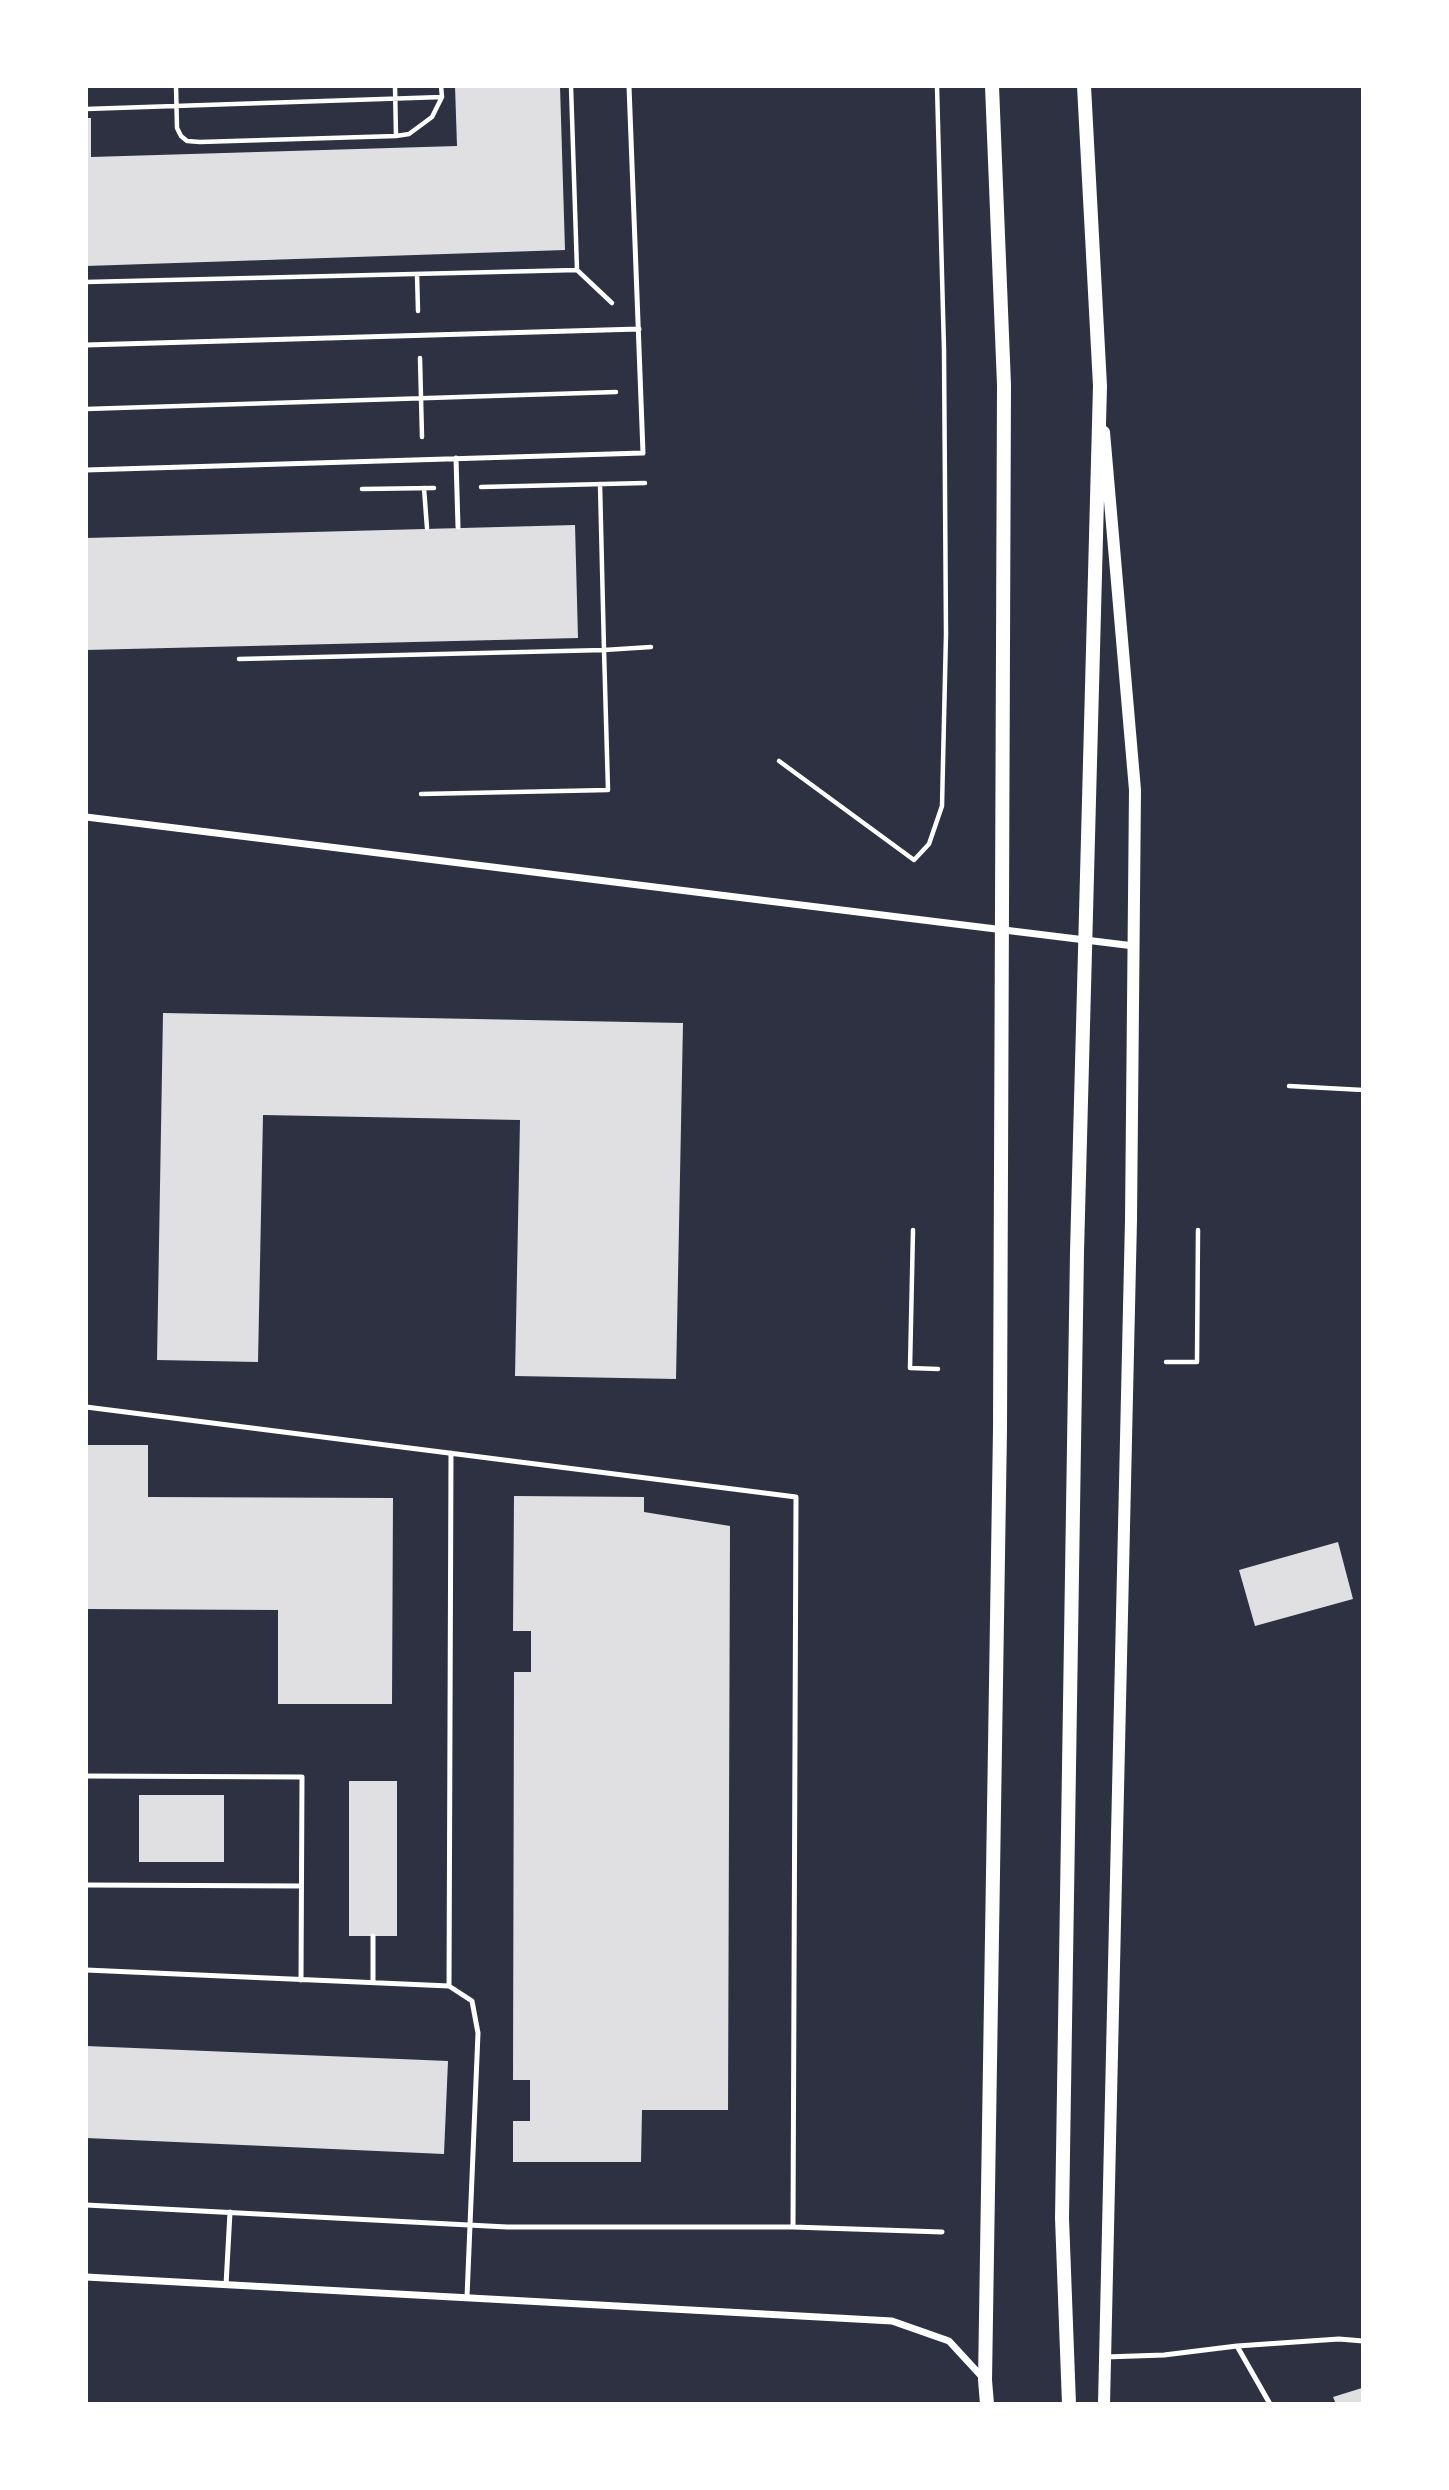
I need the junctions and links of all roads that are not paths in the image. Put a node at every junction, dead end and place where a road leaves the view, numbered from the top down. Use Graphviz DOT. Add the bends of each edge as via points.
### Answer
graph roads {
  1 [pos="629,86"];
  2 [pos="992,86"];
  3 [pos="1084,86"];
  4 [pos="639,329"];
  5 [pos="86,345"];
  6 [pos="1100,386"];
  7 [pos="456,458"];
  8 [pos="86,470"];
  9 [pos="458,527"];
  10 [pos="86,817"];
  11 [pos="1002,930"];
  12 [pos="1086,939"];
  13 [pos="1134,946"];
  14 [pos="86,1407"];
  15 [pos="451,1453"];
  16 [pos="86,1776"];
  17 [pos="86,1885"];
  18 [pos="301,1886"];
  19 [pos="373,1936"];
  20 [pos="86,1970"];
  21 [pos="301,1980"];
  22 [pos="373,1982"];
  23 [pos="449,1986"];
  24 [pos="86,2205"];
  25 [pos="230,2212"];
  26 [pos="470,2225"];
  27 [pos="793,2227"];
  28 [pos="942,2232"];
  29 [pos="86,2277"];
  30 [pos="226,2285"];
  31 [pos="467,2297"];
  32 [pos="1363,2341"];
  33 [pos="1237,2346"];
  34 [pos="1105,2357"];
  35 [pos="985,2380"];
  36 [pos="987,2404"];
  37 [pos="1069,2404"];
  38 [pos="1104,2404"];
  39 [pos="1270,2404"];
  1 -- 4 [label="lane"];
  2 -- 11 [label="main road" via="1004,385"];
  3 -- 6 [label="main road"];
  4 -- 5 [label="lane"];
  4 -- 7 [label="lane" via="643,453"];
  6 -- 12 [label="main road"];
  6 -- 13 [label="street" via="1135,790"];
  7 -- 8 [label="lane"];
  7 -- 9 [label="lane"];
  10 -- 11 [label="street"];
  11 -- 12 [label="street"];
  11 -- 35 [label="main road" via="1000,1429"];
  12 -- 13 [label="street"];
  12 -- 37 [label="main road" via="1062,2218"];
  13 -- 34 [label="street"];
  14 -- 15 [label="lane"];
  15 -- 23 [label="lane"];
  15 -- 27 [label="lane" via="796,1497"];
  16 -- 18 [label="lane" via="302,1777"];
  17 -- 18 [label="lane"];
  18 -- 21 [label="lane"];
  19 -- 22 [label="lane"];
  20 -- 21 [label="lane"];
  21 -- 22 [label="lane"];
  22 -- 23 [label="lane"];
  23 -- 26 [label="lane" via="472,2001 478,2034"];
  24 -- 25 [label="lane"];
  25 -- 26 [label="lane"];
  25 -- 30 [label="lane"];
  26 -- 27 [label="lane"];
  26 -- 31 [label="lane"];
  27 -- 28 [label="lane"];
  29 -- 30 [label="street"];
  30 -- 31 [label="street"];
  31 -- 35 [label="street" via="891,2321 949,2341"];
  32 -- 33 [label="lane"];
  33 -- 34 [label="lane" via="1164,2356"];
  33 -- 39 [label="lane"];
  34 -- 38 [label="street"];
  35 -- 36 [label="main road"];
}
